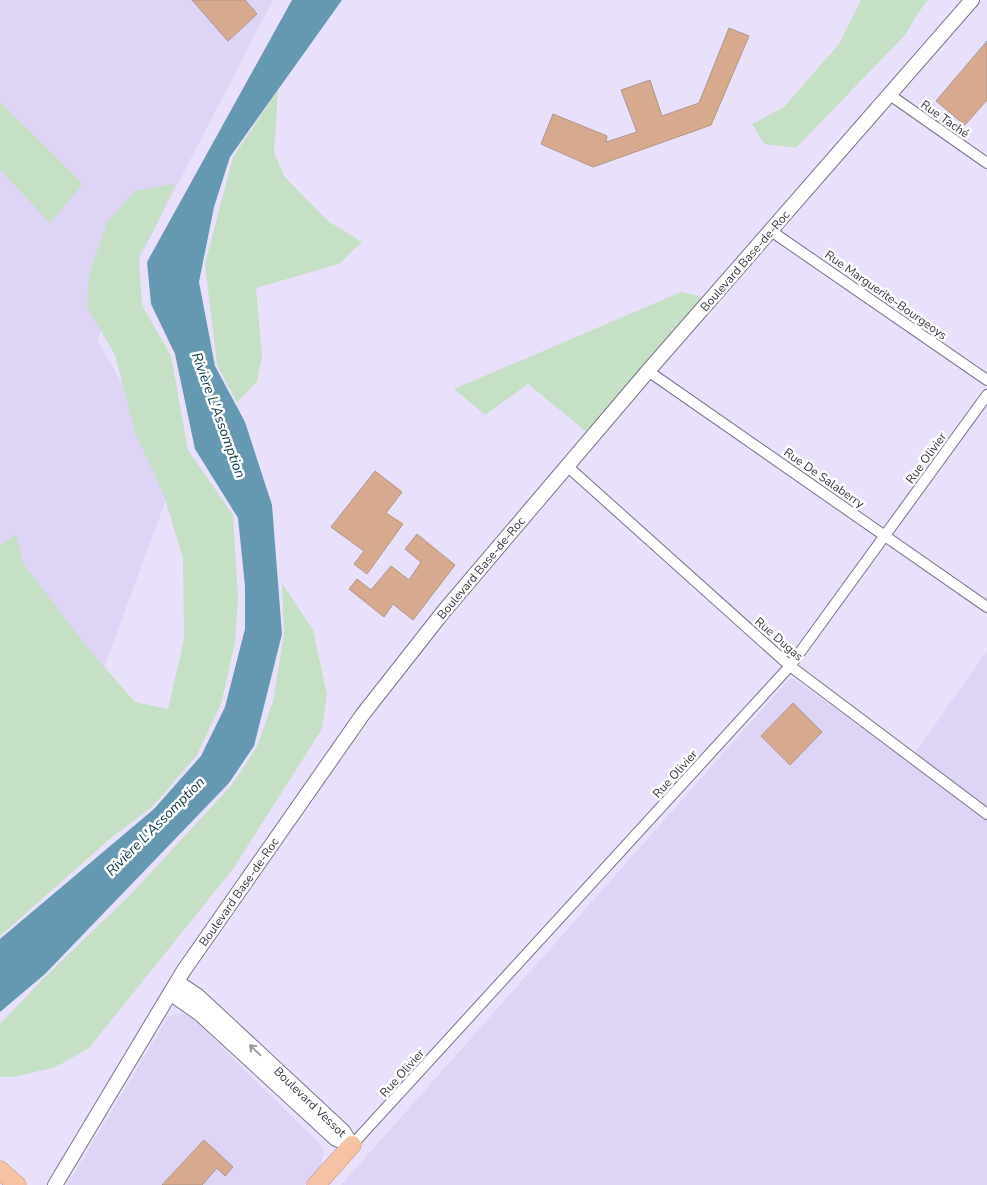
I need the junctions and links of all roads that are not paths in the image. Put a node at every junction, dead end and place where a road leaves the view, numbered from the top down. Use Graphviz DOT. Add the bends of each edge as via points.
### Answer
graph roads {
  1 [pos="972,0"];
  2 [pos="890,95"];
  3 [pos="987,163"];
  4 [pos="771,231"];
  5 [pos="648,371"];
  6 [pos="987,380"];
  7 [pos="987,395"];
  8 [pos="567,466"];
  9 [pos="885,536"];
  10 [pos="987,607"];
  11 [pos="790,666"];
  12 [pos="987,814"];
  13 [pos="174,988"];
  14 [pos="352,1146"];
  15 [pos="0,1170"];
  16 [pos="17,1185"];
  17 [pos="55,1185"];
  18 [pos="316,1185"];
  1 -- 2 [label="street, Boulevard Base-de-Roc"];
  2 -- 3 [label="street, Rue Taché"];
  2 -- 4 [label="street, Boulevard Base-de-Roc"];
  4 -- 5 [label="street, Boulevard Base-de-Roc"];
  4 -- 6 [label="street, Rue Marguerite-Bourgeoys"];
  5 -- 8 [label="street, Boulevard Base-de-Roc"];
  5 -- 9 [label="street, Rue De Salaberry"];
  7 -- 9 [label="street, Rue Olivier"];
  8 -- 11 [label="street, Rue Dugas"];
  8 -- 13 [label="street, Boulevard Base-de-Roc" via="444,611 363,714"];
  9 -- 10 [label="street, Rue De Salaberry"];
  9 -- 11 [label="street, Rue Olivier"];
  11 -- 12 [label="street, Rue Dugas"];
  11 -- 14 [label="street, Rue Olivier"];
  13 -- 14 [label="street, Boulevard Vessot" via="198,996 343,1131"];
  13 -- 17 [label="street, Boulevard Base-de-Roc"];
  14 -- 18 [label="highway"];
  15 -- 16 [label="highway"];
}
